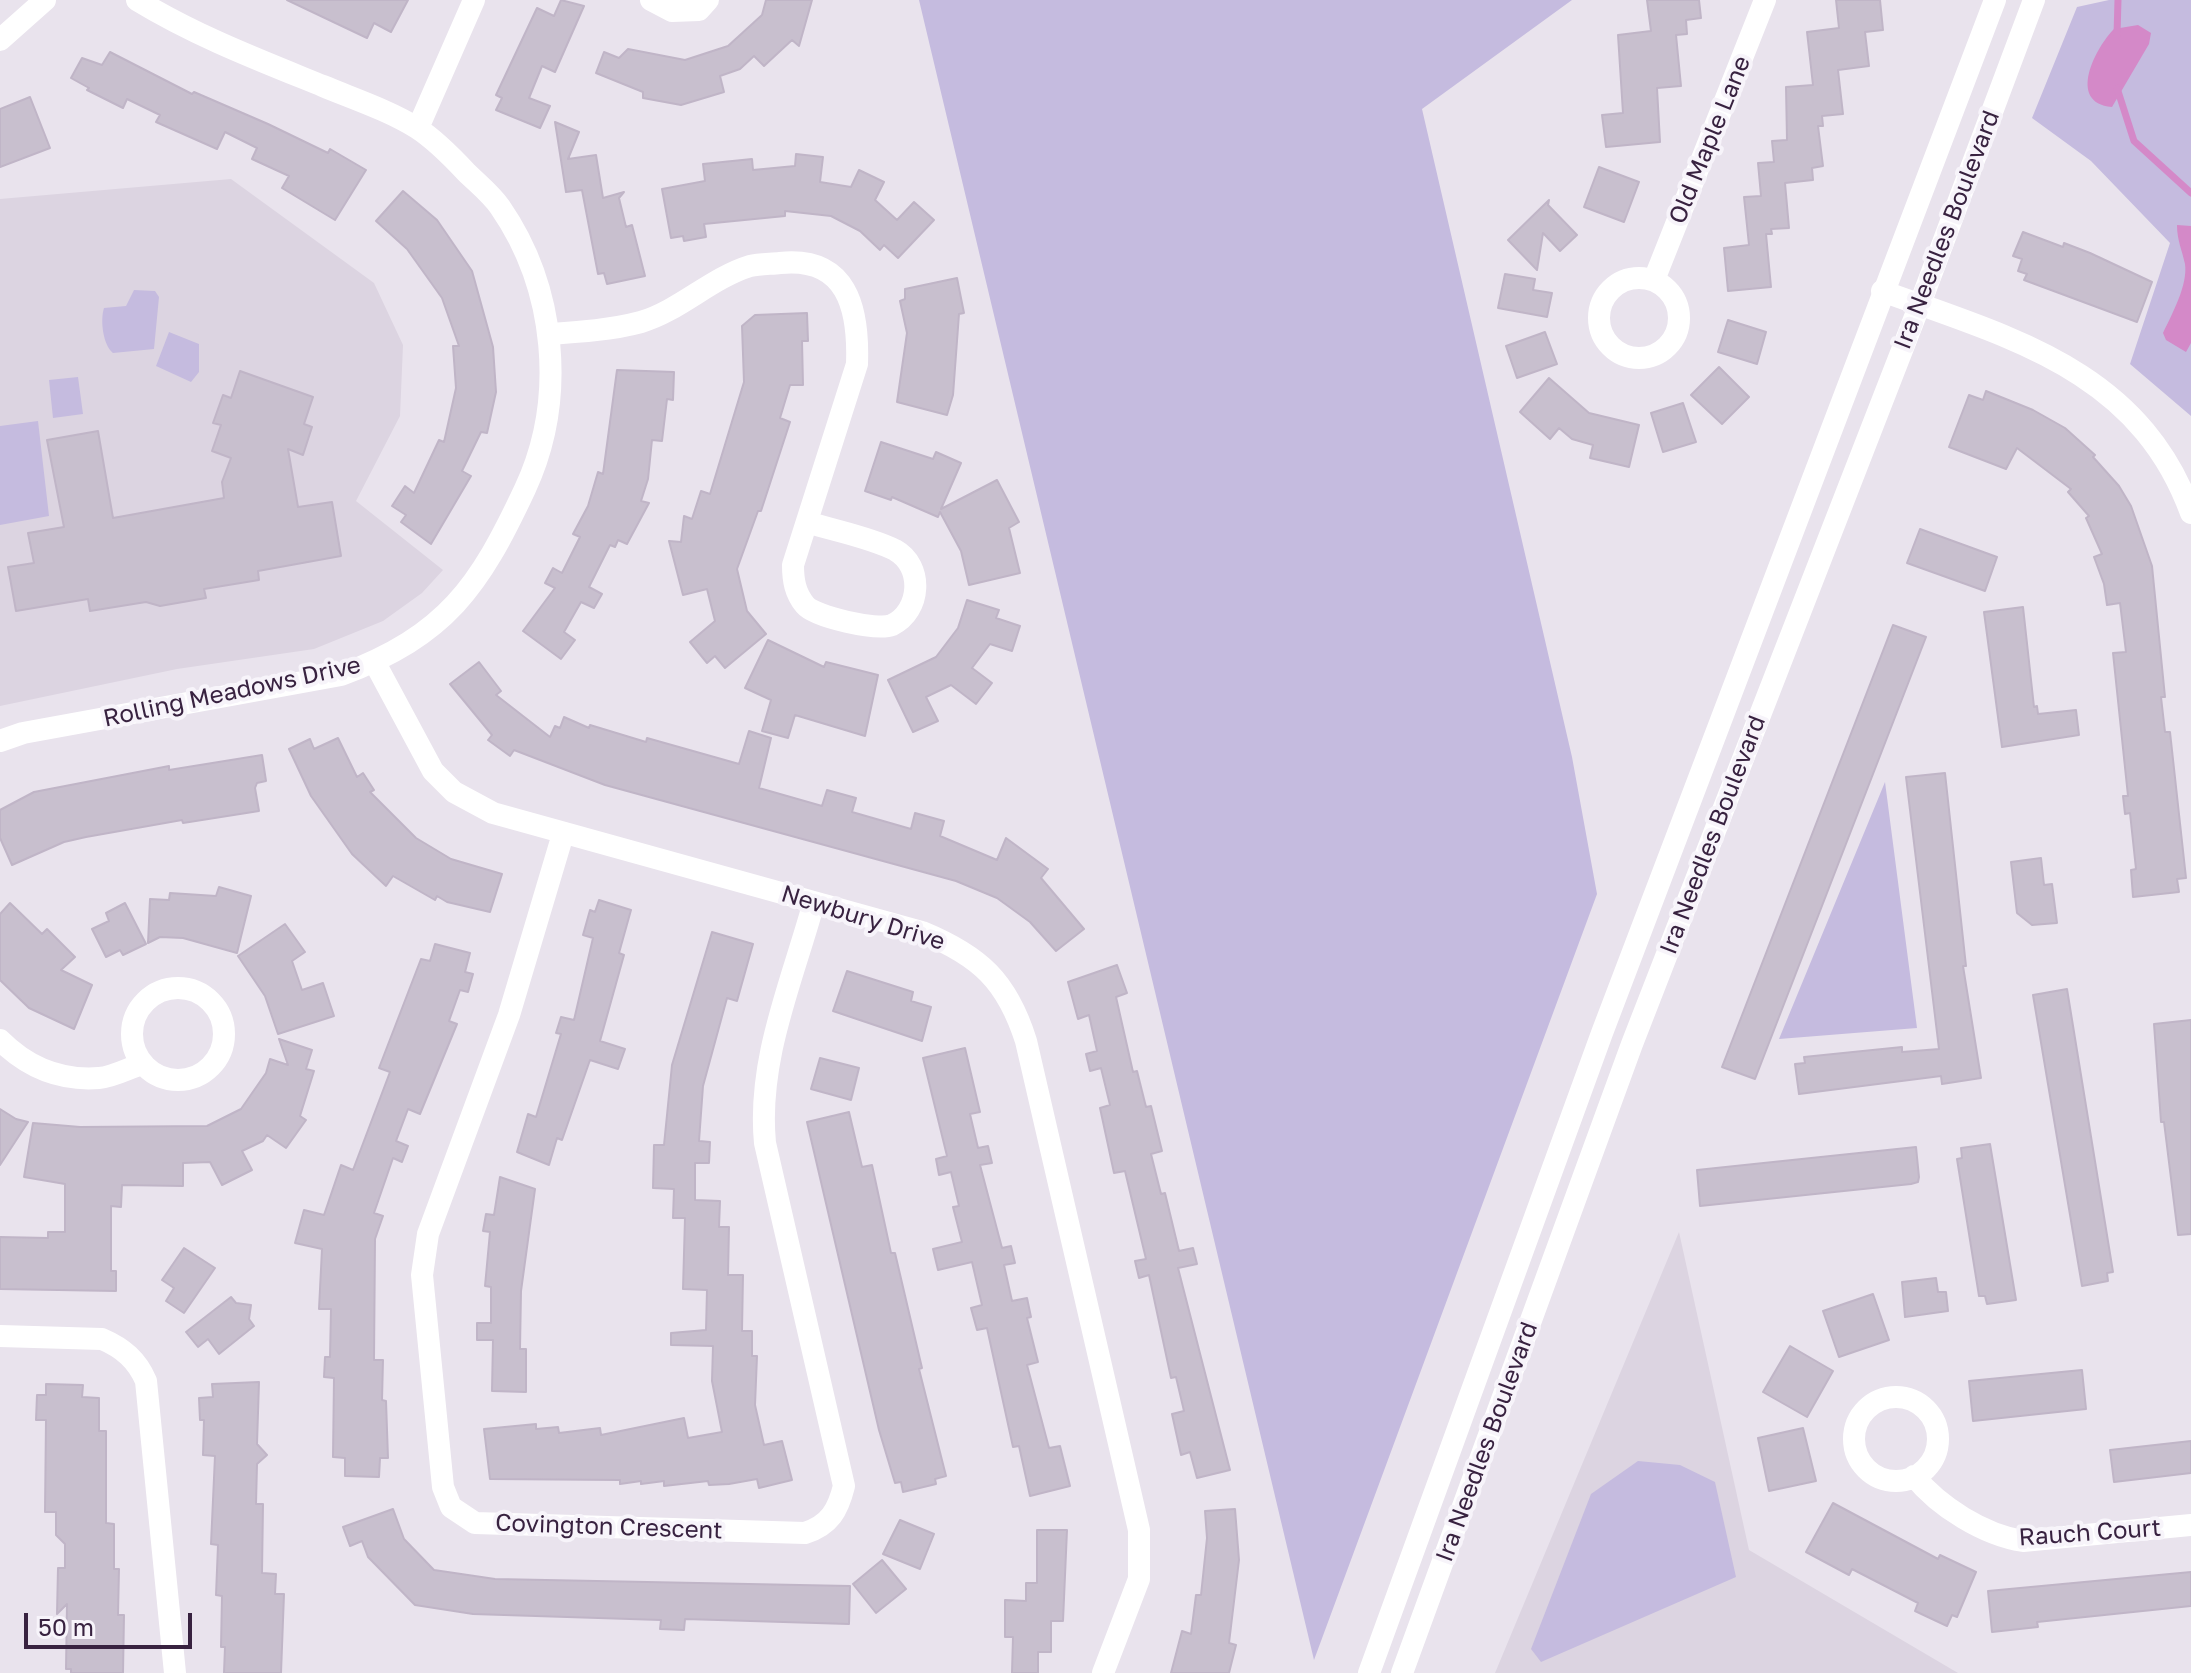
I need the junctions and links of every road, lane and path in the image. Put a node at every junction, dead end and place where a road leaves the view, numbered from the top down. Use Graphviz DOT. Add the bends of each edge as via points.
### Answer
graph roads {
  1 [pos="45,0"];
  2 [pos="137,0"];
  3 [pos="474,0"];
  4 [pos="651,0"];
  5 [pos="708,0"];
  6 [pos="1765,0"];
  7 [pos="1995,0"];
  8 [pos="2034,0"];
  9 [pos="0,40"];
  10 [pos="418,128"];
  11 [pos="1654,280"];
  12 [pos="1882,291"];
  13 [pos="1920,304"];
  14 [pos="550,334"];
  15 [pos="2191,513"];
  16 [pos="807,522"];
  17 [pos="375,663"];
  18 [pos="0,741"];
  19 [pos="563,834"];
  20 [pos="814,902"];
  21 [pos="0,1040"];
  22 [pos="142,1064"];
  23 [pos="0,1336"];
  24 [pos="1914,1476"];
  25 [pos="2191,1525"];
  26 [pos="175,1673"];
  27 [pos="1103,1673"];
  28 [pos="1369,1673"];
  29 [pos="1402,1673"];
  1 -- 9 [label="street"];
  2 -- 10 [label="street, Rolling Meadows Drive" via="190,32"];
  3 -- 10 [label="street"];
  4 -- 5 [label="street" via="672,11 699,10"];
  6 -- 11 [label="street, Old Maple Lane"];
  7 -- 12 [label="street, Ira Needles Boulevard"];
  8 -- 13 [label="street, Ira Needles Boulevard"];
  10 -- 14 [label="street, Rolling Meadows Drive" via="499,206 537,277"];
  12 -- 13 [label="street"];
  12 -- 28 [label="street, Ira Needles Boulevard" via="1602,1033"];
  13 -- 15 [label="street" via="2069,366 2120,404 2177,474"];
  13 -- 29 [label="street, Ira Needles Boulevard" via="1632,1044"];
  14 -- 16 [label="street" via="643,321 750,266 802,261 824,266 850,300 858,336 857,364"];
  14 -- 17 [label="street, Rolling Meadows Drive" via="550,396 537,464 493,557 460,601 424,633"];
  16 -- 16 [label="street" via="793,565 793,581 807,608 876,628 901,618 915,593 910,563 896,550"];
  17 -- 18 [label="street, Rolling Meadows Drive" via="341,675"];
  17 -- 19 [label="street, Newbury Drive" via="417,746 454,792 493,813"];
  19 -- 20 [label="street, Newbury Drive"];
  19 -- 20 [label="street, Covington Crescent" via="509,1015 424,1256 443,1487 451,1507 475,1523 805,1533 819,1528 840,1505 844,1486 765,1143 762,1108 769,1054"];
  20 -- 27 [label="street, Newbury Drive" via="953,945 977,959 1008,995 1019,1019 1139,1530 1136,1591"];
  21 -- 22 [label="street" via="19,1059 44,1072 100,1078"];
  22 -- 22 [label="street" via="177,1080 208,1070 224,1034 212,1002 194,990 178,988 147,1000 133,1020 132,1037"];
  23 -- 26 [label="street" via="102,1339 140,1367 146,1381"];
  24 -- 25 [label="street, Rauch Court" via="1930,1495 2012,1540"];
}
